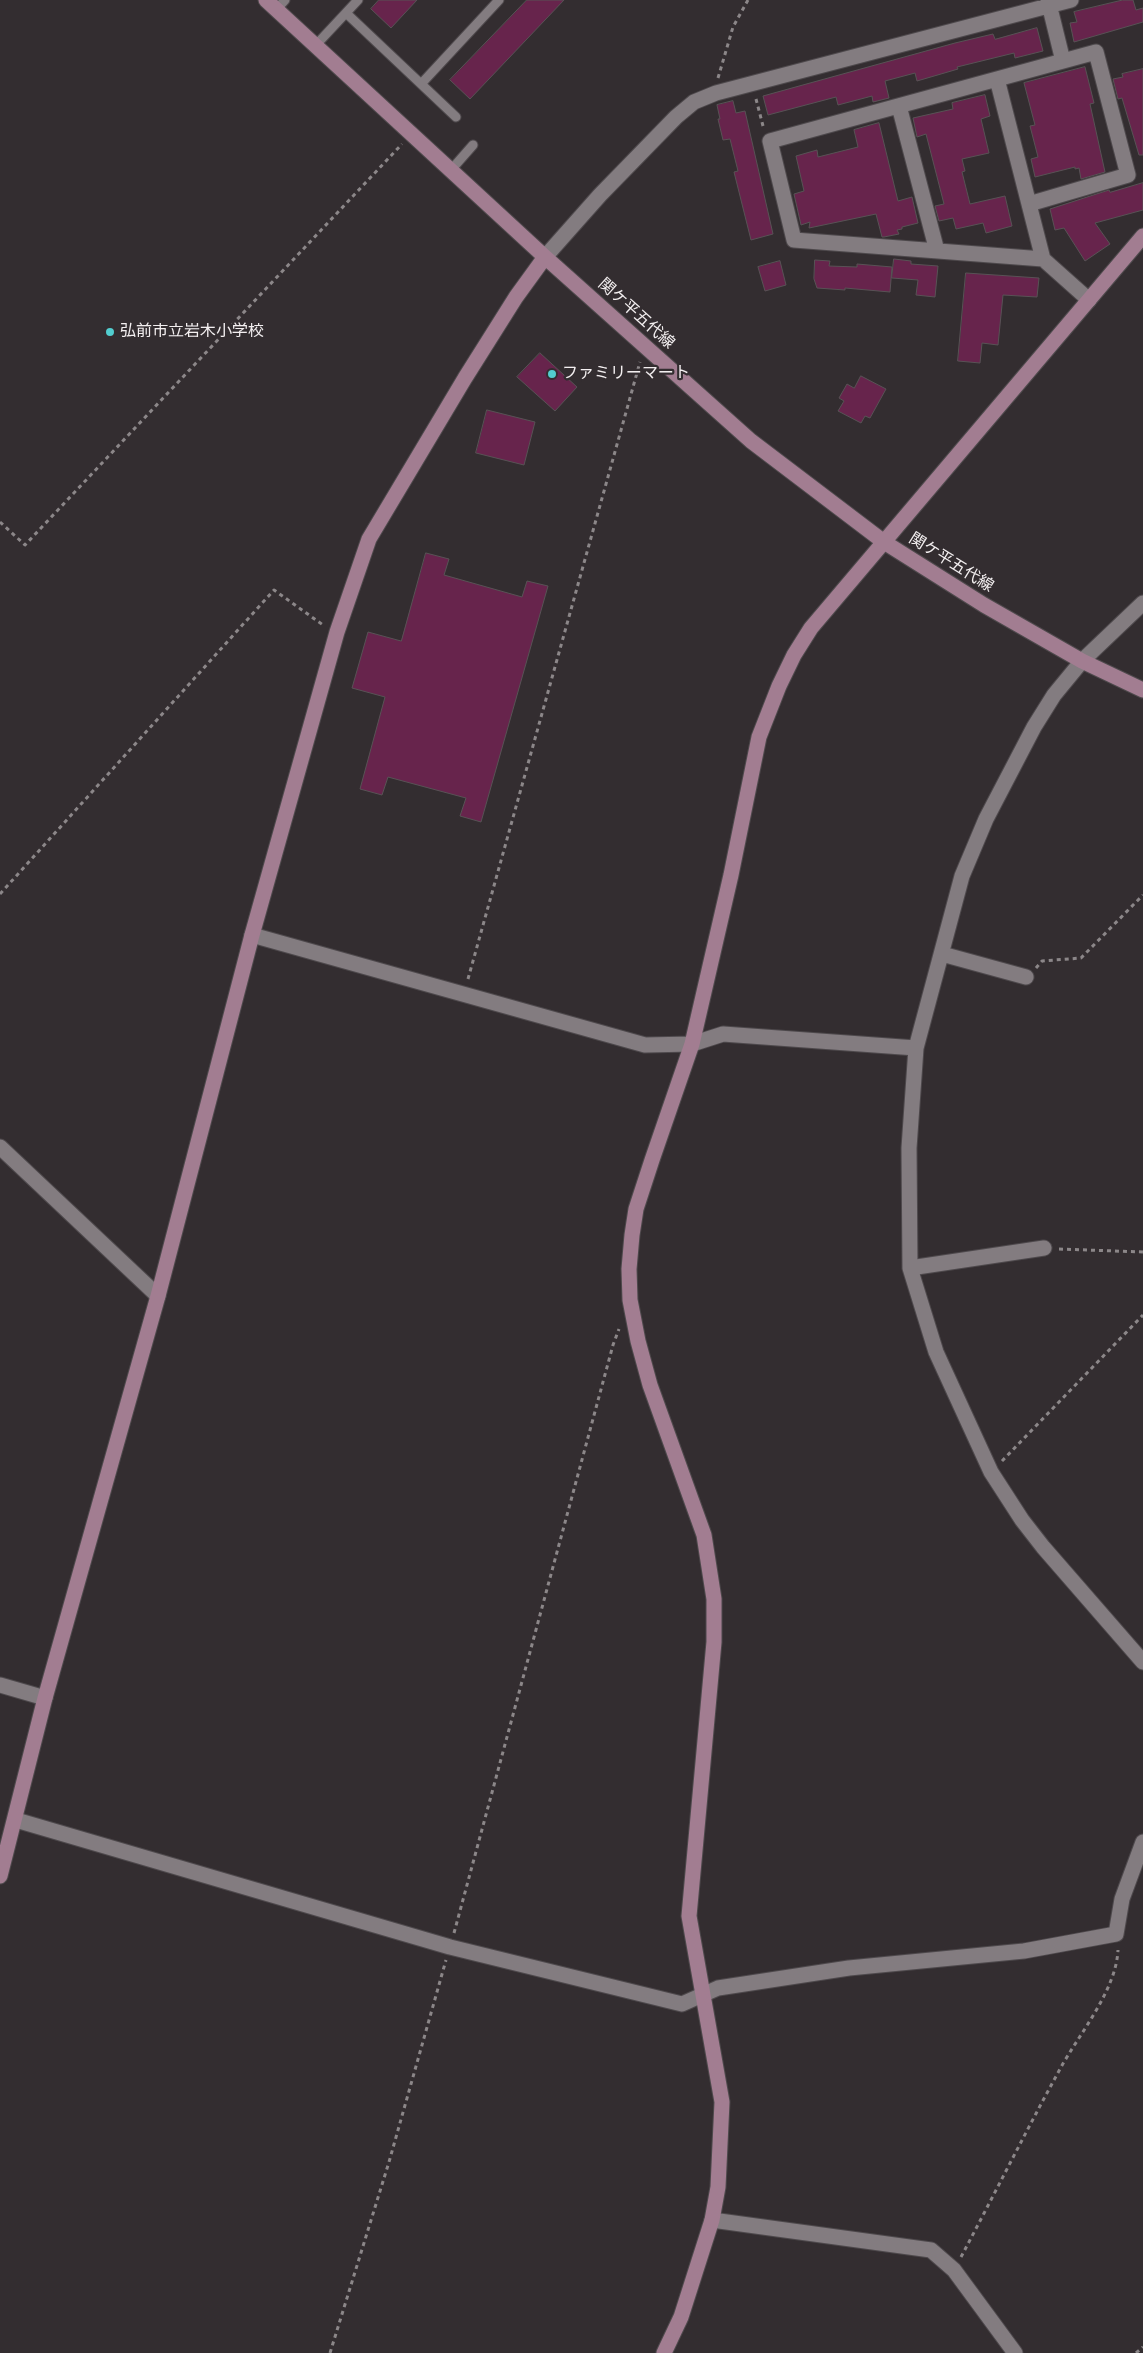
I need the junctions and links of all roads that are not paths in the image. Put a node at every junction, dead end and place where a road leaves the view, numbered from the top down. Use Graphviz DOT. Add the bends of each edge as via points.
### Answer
graph roads {
  1 [pos="358,0"];
  2 [pos="499,0"];
  3 [pos="1071,0"];
  4 [pos="276,3"];
  5 [pos="1049,3"];
  6 [pos="346,13"];
  7 [pos="316,46"];
  8 [pos="1063,61"];
  9 [pos="997,79"];
  10 [pos="421,84"];
  11 [pos="899,106"];
  12 [pos="456,117"];
  13 [pos="473,145"];
  14 [pos="451,170"];
  15 [pos="1029,204"];
  16 [pos="1143,236"];
  17 [pos="937,251"];
  18 [pos="545,257"];
  19 [pos="1043,259"];
  20 [pos="1089,300"];
  21 [pos="884,542"];
  22 [pos="1143,603"];
  23 [pos="1082,661"];
  24 [pos="1143,690"];
  25 [pos="252,935"];
  26 [pos="942,954"];
  27 [pos="1026,977"];
  28 [pos="692,1044"];
  29 [pos="916,1048"];
  30 [pos="0,1147"];
  31 [pos="1044,1248"];
  32 [pos="910,1268"];
  33 [pos="158,1296"];
  34 [pos="1143,1662"];
  35 [pos="0,1686"];
  36 [pos="45,1698"];
  37 [pos="16,1820"];
  38 [pos="1143,1842"];
  39 [pos="0,1876"];
  40 [pos="703,1995"];
  41 [pos="712,2220"];
  42 [pos="664,2353"];
  43 [pos="1015,2353"];
  1 -- 6 [label="lane"];
  2 -- 10 [label="lane"];
  3 -- 5 [label="street"];
  4 -- 7 [label="street, 関ケ平五代線"];
  5 -- 8 [label="street"];
  5 -- 18 [label="street" via="716,93 694,102 600,195"];
  6 -- 7 [label="lane"];
  6 -- 10 [label="lane"];
  7 -- 14 [label="street, 関ケ平五代線"];
  8 -- 9 [label="street"];
  8 -- 15 [label="street" via="1096,52 1128,175"];
  9 -- 11 [label="street"];
  9 -- 15 [label="street"];
  10 -- 12 [label="lane"];
  11 -- 17 [label="street"];
  11 -- 17 [label="street" via="770,141 794,240"];
  13 -- 14 [label="lane"];
  14 -- 18 [label="street, 関ケ平五代線"];
  15 -- 19 [label="street"];
  16 -- 20 [label="street"];
  17 -- 19 [label="street"];
  18 -- 21 [label="street, 関ケ平五代線" via="752,441"];
  18 -- 25 [label="street" via="465,378 369,539 337,632"];
  19 -- 20 [label="street"];
  20 -- 21 [label="street"];
  21 -- 23 [label="street, 関ケ平五代線"];
  21 -- 28 [label="street" via="802,642 779,686 759,737"];
  22 -- 23 [label="street"];
  23 -- 24 [label="street, 関ケ平五代線"];
  23 -- 26 [label="street" via="1054,695 1034,727 986,819 962,876"];
  25 -- 28 [label="street" via="645,1045"];
  25 -- 33 [label="street"];
  26 -- 27 [label="street"];
  26 -- 29 [label="street"];
  28 -- 29 [label="street" via="723,1034"];
  28 -- 40 [label="street" via="636,1209 629,1269 630,1300 638,1341 650,1385 704,1534 714,1599 714,1642 689,1916"];
  29 -- 32 [label="street" via="908,1148"];
  30 -- 33 [label="street"];
  31 -- 32 [label="street"];
  32 -- 34 [label="street" via="936,1352 991,1472 1043,1547"];
  33 -- 36 [label="street"];
  35 -- 36 [label="street"];
  36 -- 37 [label="street"];
  37 -- 39 [label="street"];
  37 -- 40 [label="street" via="450,1947 682,2004"];
  38 -- 40 [label="street" via="1122,1899 1116,1934 1024,1952 849,1968 718,1988"];
  40 -- 41 [label="street" via="722,2102 718,2186"];
  41 -- 42 [label="street" via="680,2317"];
  41 -- 43 [label="street" via="931,2250 954,2270"];
}
